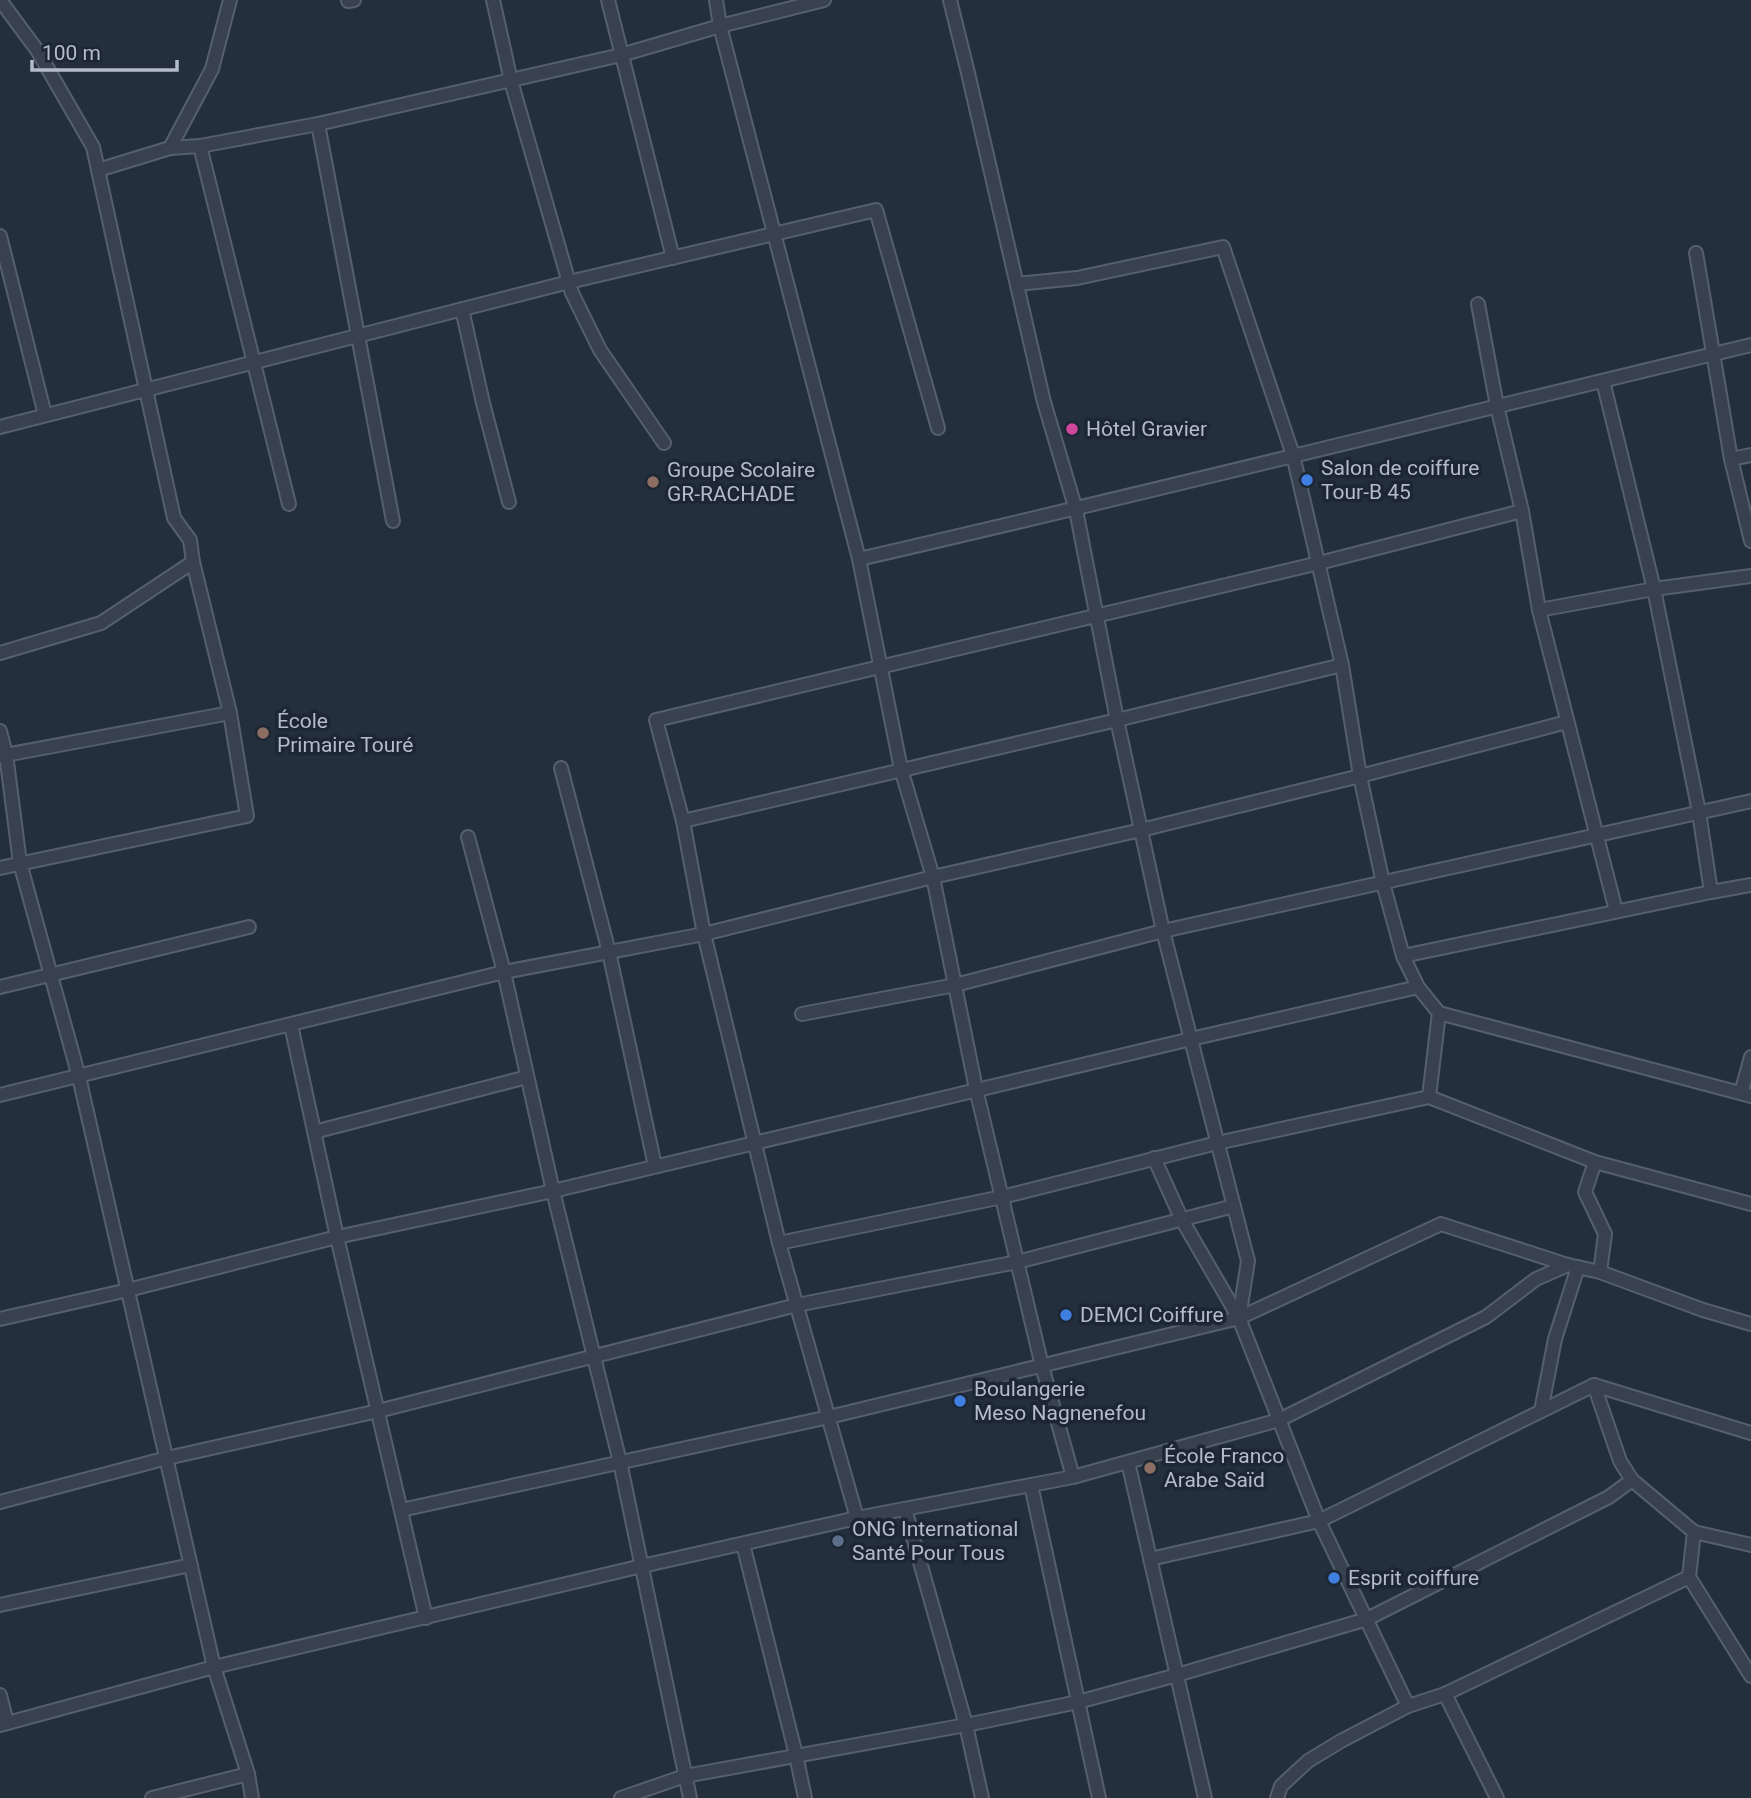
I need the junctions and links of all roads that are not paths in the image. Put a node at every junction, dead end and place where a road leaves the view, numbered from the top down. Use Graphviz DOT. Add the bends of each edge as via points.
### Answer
graph roads {
  1 [pos="0,0"];
  2 [pos="230,0"];
  3 [pos="493,0"];
  4 [pos="608,0"];
  5 [pos="716,0"];
  6 [pos="824,0"];
  7 [pos="950,0"];
  8 [pos="720,26"];
  9 [pos="621,55"];
  10 [pos="511,81"];
  11 [pos="318,124"];
  12 [pos="200,146"];
  13 [pos="170,148"];
  14 [pos="98,170"];
  15 [pos="774,234"];
  16 [pos="0,236"];
  17 [pos="1696,253"];
  18 [pos="673,258"];
  19 [pos="569,282"];
  20 [pos="1017,284"];
  21 [pos="1478,304"];
  22 [pos="463,310"];
  23 [pos="359,336"];
  24 [pos="1751,345"];
  25 [pos="1713,355"];
  26 [pos="253,363"];
  27 [pos="1603,381"];
  28 [pos="147,388"];
  29 [pos="1497,406"];
  30 [pos="45,415"];
  31 [pos="0,427"];
  32 [pos="938,428"];
  33 [pos="664,443"];
  34 [pos="1293,455"];
  35 [pos="1751,455"];
  36 [pos="1731,459"];
  37 [pos="509,502"];
  38 [pos="289,504"];
  39 [pos="1076,510"];
  40 [pos="1522,511"];
  41 [pos="393,521"];
  42 [pos="1751,541"];
  43 [pos="859,559"];
  44 [pos="193,562"];
  45 [pos="1319,563"];
  46 [pos="1751,576"];
  47 [pos="1654,589"];
  48 [pos="1539,610"];
  49 [pos="1097,615"];
  50 [pos="0,653"];
  51 [pos="1342,664"];
  52 [pos="880,667"];
  53 [pos="230,713"];
  54 [pos="1117,720"];
  55 [pos="1567,722"];
  56 [pos="0,731"];
  57 [pos="3,755"];
  58 [pos="561,768"];
  59 [pos="901,769"];
  60 [pos="1360,776"];
  61 [pos="1751,801"];
  62 [pos="1699,812"];
  63 [pos="683,821"];
  64 [pos="1142,830"];
  65 [pos="1596,835"];
  66 [pos="468,837"];
  67 [pos="20,863"];
  68 [pos="0,868"];
  69 [pos="933,877"];
  70 [pos="1383,883"];
  71 [pos="1751,885"];
  72 [pos="1711,892"];
  73 [pos="1616,911"];
  74 [pos="249,927"];
  75 [pos="1163,931"];
  76 [pos="704,934"];
  77 [pos="610,952"];
  78 [pos="1403,957"];
  79 [pos="504,972"];
  80 [pos="51,975"];
  81 [pos="955,985"];
  82 [pos="0,987"];
  83 [pos="1418,988"];
  84 [pos="1438,1013"];
  85 [pos="802,1014"];
  86 [pos="291,1025"];
  87 [pos="1191,1038"];
  88 [pos="1751,1057"];
  89 [pos="79,1077"];
  90 [pos="527,1077"];
  91 [pos="976,1089"];
  92 [pos="1746,1094"];
  93 [pos="0,1095"];
  94 [pos="1429,1097"];
  95 [pos="314,1132"];
  96 [pos="755,1142"];
  97 [pos="1217,1143"];
  98 [pos="1154,1158"];
  99 [pos="1595,1162"];
  100 [pos="655,1166"];
  101 [pos="553,1191"];
  102 [pos="1002,1197"];
  103 [pos="1751,1204"];
  104 [pos="1234,1206"];
  105 [pos="1182,1220"];
  106 [pos="337,1237"];
  107 [pos="779,1242"];
  108 [pos="1017,1262"];
  109 [pos="1573,1266"];
  110 [pos="1600,1272"];
  111 [pos="128,1290"];
  112 [pos="797,1305"];
  113 [pos="1239,1318"];
  114 [pos="0,1319"];
  115 [pos="1751,1324"];
  116 [pos="594,1357"];
  117 [pos="1042,1366"];
  118 [pos="1594,1385"];
  119 [pos="378,1411"];
  120 [pos="1541,1411"];
  121 [pos="829,1417"];
  122 [pos="1279,1420"];
  123 [pos="1751,1433"];
  124 [pos="167,1458"];
  125 [pos="620,1462"];
  126 [pos="1128,1462"];
  127 [pos="1073,1477"];
  128 [pos="1632,1480"];
  129 [pos="1031,1485"];
  130 [pos="0,1502"];
  131 [pos="905,1509"];
  132 [pos="401,1510"];
  133 [pos="857,1518"];
  134 [pos="1319,1521"];
  135 [pos="1694,1532"];
  136 [pos="743,1544"];
  137 [pos="1751,1545"];
  138 [pos="1150,1559"];
  139 [pos="191,1566"];
  140 [pos="642,1566"];
  141 [pos="1689,1577"];
  142 [pos="0,1605"];
  143 [pos="426,1618"];
  144 [pos="1367,1619"];
  145 [pos="214,1667"];
  146 [pos="1177,1675"];
  147 [pos="1751,1676"];
  148 [pos="1446,1694"];
  149 [pos="0,1695"];
  150 [pos="1078,1702"];
  151 [pos="1408,1706"];
  152 [pos="4,1724"];
  153 [pos="966,1725"];
  154 [pos="796,1755"];
  155 [pos="247,1773"];
  156 [pos="685,1776"];
  157 [pos="152,1798"];
  158 [pos="252,1798"];
  159 [pos="621,1798"];
  160 [pos="690,1798"];
  161 [pos="805,1798"];
  162 [pos="982,1798"];
  163 [pos="1099,1798"];
  164 [pos="1205,1798"];
  165 [pos="1277,1798"];
  166 [pos="1497,1798"];
  1 -- 14 [label="street" via="37,50 93,147"];
  2 -- 13 [label="street" via="212,69"];
  3 -- 10 [label="street"];
  4 -- 9 [label="street"];
  5 -- 8 [label="street"];
  6 -- 8 [label="street"];
  7 -- 20 [label="street"];
  8 -- 9 [label="street"];
  8 -- 15 [label="street"];
  9 -- 10 [label="street"];
  9 -- 18 [label="street"];
  10 -- 11 [label="street"];
  10 -- 19 [label="street"];
  11 -- 12 [label="street"];
  11 -- 23 [label="street"];
  12 -- 13 [label="street"];
  12 -- 26 [label="street"];
  13 -- 14 [label="street"];
  14 -- 28 [label="street"];
  15 -- 18 [label="street"];
  15 -- 32 [label="street" via="876,210"];
  15 -- 43 [label="street"];
  16 -- 30 [label="street"];
  17 -- 25 [label="street"];
  18 -- 19 [label="street"];
  19 -- 22 [label="street"];
  19 -- 33 [label="street" via="600,350"];
  20 -- 34 [label="street" via="1077,278 1223,247"];
  20 -- 39 [label="street" via="1044,402"];
  21 -- 29 [label="street"];
  22 -- 23 [label="street"];
  22 -- 37 [label="street"];
  23 -- 26 [label="street"];
  23 -- 41 [label="street"];
  24 -- 25 [label="street"];
  25 -- 27 [label="street"];
  25 -- 36 [label="street"];
  26 -- 28 [label="street"];
  26 -- 38 [label="street"];
  27 -- 29 [label="street"];
  27 -- 47 [label="street"];
  28 -- 30 [label="street"];
  28 -- 44 [label="street" via="174,518 190,540"];
  29 -- 34 [label="street"];
  29 -- 40 [label="street"];
  30 -- 31 [label="street"];
  34 -- 39 [label="street"];
  34 -- 45 [label="street"];
  35 -- 36 [label="street"];
  36 -- 42 [label="street"];
  39 -- 43 [label="street"];
  39 -- 49 [label="street"];
  40 -- 45 [label="street"];
  40 -- 48 [label="street"];
  43 -- 52 [label="street"];
  44 -- 50 [label="street" via="100,623"];
  44 -- 53 [label="street"];
  45 -- 49 [label="street"];
  45 -- 51 [label="street"];
  46 -- 47 [label="street"];
  47 -- 48 [label="street"];
  47 -- 62 [label="street"];
  48 -- 55 [label="street"];
  49 -- 52 [label="street"];
  49 -- 54 [label="street"];
  51 -- 54 [label="street"];
  51 -- 60 [label="street"];
  52 -- 59 [label="street"];
  52 -- 63 [label="street" via="656,720"];
  53 -- 57 [label="street"];
  53 -- 67 [label="street" via="247,816"];
  54 -- 59 [label="street"];
  54 -- 64 [label="street"];
  55 -- 60 [label="street"];
  55 -- 65 [label="street"];
  56 -- 57 [label="street"];
  57 -- 67 [label="street"];
  58 -- 77 [label="street"];
  59 -- 63 [label="street"];
  59 -- 69 [label="street"];
  60 -- 64 [label="street"];
  60 -- 70 [label="street"];
  61 -- 62 [label="street"];
  62 -- 65 [label="street"];
  62 -- 72 [label="street"];
  63 -- 76 [label="street"];
  64 -- 69 [label="street"];
  64 -- 75 [label="street"];
  65 -- 70 [label="street"];
  65 -- 73 [label="street"];
  66 -- 79 [label="street"];
  67 -- 68 [label="street"];
  67 -- 80 [label="street"];
  69 -- 76 [label="street"];
  69 -- 81 [label="street"];
  70 -- 75 [label="street"];
  70 -- 78 [label="street"];
  71 -- 72 [label="street"];
  72 -- 73 [label="street"];
  73 -- 78 [label="street"];
  74 -- 80 [label="street"];
  75 -- 81 [label="street"];
  75 -- 87 [label="street"];
  76 -- 77 [label="street"];
  76 -- 96 [label="street"];
  77 -- 79 [label="street"];
  77 -- 100 [label="street"];
  78 -- 83 [label="street"];
  79 -- 86 [label="street"];
  79 -- 90 [label="street"];
  80 -- 82 [label="street"];
  80 -- 89 [label="street"];
  81 -- 85 [label="street"];
  81 -- 91 [label="street"];
  83 -- 84 [label="street"];
  83 -- 87 [label="street"];
  84 -- 92 [label="street"];
  84 -- 94 [label="street"];
  86 -- 89 [label="street"];
  86 -- 95 [label="street"];
  87 -- 91 [label="street"];
  87 -- 97 [label="street"];
  88 -- 92 [label="street"];
  89 -- 93 [label="street"];
  89 -- 111 [label="street"];
  90 -- 95 [label="street"];
  90 -- 101 [label="street"];
  91 -- 96 [label="street"];
  91 -- 102 [label="street"];
  94 -- 97 [label="street"];
  94 -- 99 [label="street"];
  95 -- 106 [label="street"];
  96 -- 100 [label="street"];
  96 -- 107 [label="street"];
  97 -- 98 [label="street"];
  97 -- 104 [label="street"];
  98 -- 102 [label="street"];
  98 -- 105 [label="street"];
  99 -- 103 [label="street"];
  99 -- 110 [label="street" via="1585,1192 1605,1234"];
  100 -- 101 [label="street"];
  101 -- 106 [label="street"];
  101 -- 116 [label="street"];
  102 -- 107 [label="street"];
  102 -- 108 [label="street"];
  104 -- 105 [label="street"];
  104 -- 113 [label="street" via="1248,1261"];
  105 -- 108 [label="street"];
  105 -- 113 [label="street"];
  106 -- 111 [label="street"];
  106 -- 119 [label="street"];
  107 -- 112 [label="street"];
  108 -- 112 [label="street"];
  108 -- 117 [label="street"];
  109 -- 110 [label="street"];
  109 -- 113 [label="street" via="1441,1224"];
  109 -- 120 [label="street"];
  109 -- 122 [label="street" via="1536,1279 1486,1317"];
  110 -- 115 [label="street"];
  111 -- 114 [label="street"];
  111 -- 124 [label="street"];
  112 -- 116 [label="street"];
  112 -- 121 [label="street"];
  113 -- 117 [label="street"];
  113 -- 122 [label="street"];
  116 -- 119 [label="street"];
  116 -- 125 [label="street"];
  117 -- 121 [label="street"];
  117 -- 127 [label="street"];
  118 -- 120 [label="street"];
  118 -- 123 [label="street"];
  118 -- 128 [label="street" via="1619,1461"];
  119 -- 124 [label="street"];
  119 -- 132 [label="street"];
  120 -- 134 [label="street"];
  121 -- 125 [label="street"];
  121 -- 133 [label="street"];
  122 -- 126 [label="street"];
  122 -- 134 [label="street"];
  124 -- 130 [label="street"];
  124 -- 139 [label="street"];
  125 -- 132 [label="street"];
  125 -- 140 [label="street"];
  126 -- 127 [label="street"];
  126 -- 138 [label="street"];
  127 -- 129 [label="street"];
  128 -- 135 [label="street"];
  128 -- 144 [label="street" via="1609,1497"];
  129 -- 131 [label="street"];
  129 -- 150 [label="street"];
  131 -- 133 [label="street"];
  131 -- 153 [label="street"];
  132 -- 143 [label="street"];
  133 -- 136 [label="street"];
  134 -- 138 [label="street"];
  134 -- 144 [label="street"];
  135 -- 137 [label="street"];
  135 -- 141 [label="street"];
  136 -- 140 [label="street"];
  136 -- 154 [label="street"];
  138 -- 146 [label="street"];
  139 -- 142 [label="street"];
  139 -- 145 [label="street"];
  140 -- 143 [label="street"];
  140 -- 156 [label="street"];
  141 -- 147 [label="street"];
  141 -- 148 [label="street"];
  143 -- 145 [label="street"];
  144 -- 146 [label="street"];
  144 -- 151 [label="street"];
  145 -- 152 [label="street"];
  145 -- 155 [label="street"];
  146 -- 150 [label="street"];
  146 -- 164 [label="street"];
  148 -- 151 [label="street"];
  148 -- 166 [label="street"];
  149 -- 152 [label="street"];
  150 -- 153 [label="street"];
  150 -- 163 [label="street"];
  151 -- 165 [label="street" via="1308,1761 1281,1786"];
  153 -- 154 [label="street"];
  153 -- 162 [label="street"];
  154 -- 156 [label="street"];
  154 -- 161 [label="street"];
  155 -- 157 [label="street"];
  155 -- 158 [label="street"];
  156 -- 159 [label="street"];
  156 -- 160 [label="street"];
}
